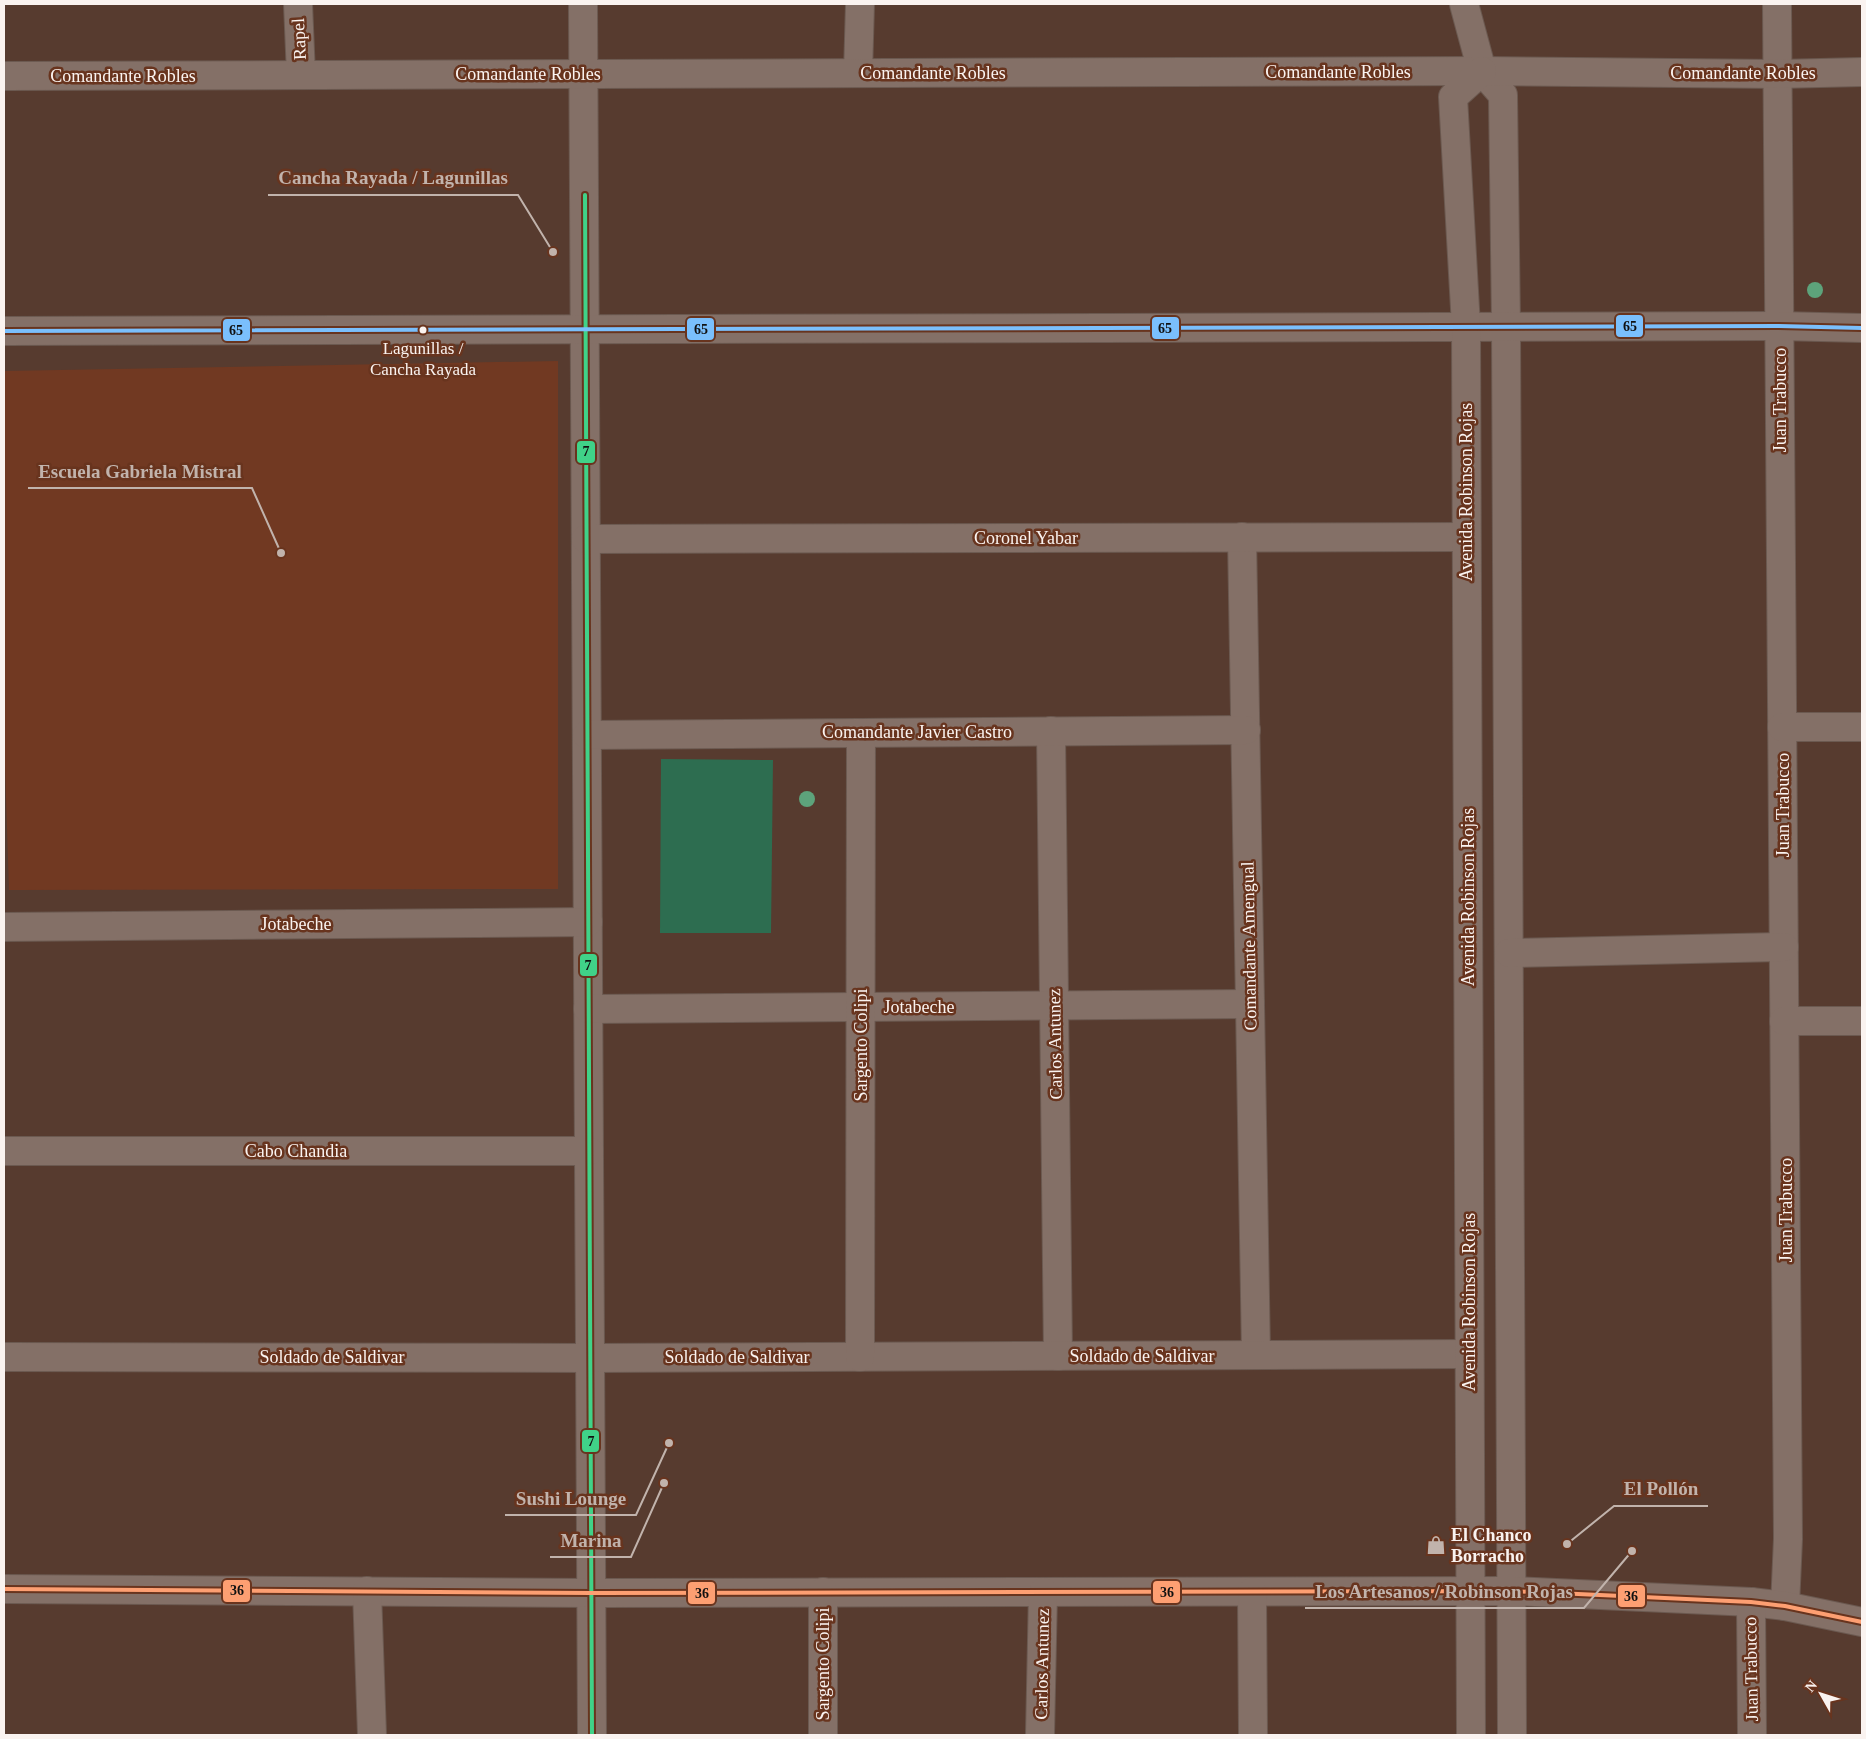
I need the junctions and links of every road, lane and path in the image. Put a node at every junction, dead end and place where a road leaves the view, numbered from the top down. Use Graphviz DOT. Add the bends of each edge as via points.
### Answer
graph roads {
  1 [pos="298,4"];
  2 [pos="583,4"];
  3 [pos="860,4"];
  4 [pos="1464,4"];
  5 [pos="1777,4"];
  6 [pos="1482,71"];
  7 [pos="1862,72"];
  8 [pos="858,73"];
  9 [pos="584,74"];
  10 [pos="1778,74"];
  11 [pos="301,75"];
  12 [pos="4,76"];
  13 [pos="1466,326"];
  14 [pos="1506,326"];
  15 [pos="1779,326"];
  16 [pos="1862,328"];
  17 [pos="585,329"];
  18 [pos="4,331"];
  19 [pos="1242,538"];
  20 [pos="1466,538"];
  21 [pos="586,539"];
  22 [pos="1782,727"];
  23 [pos="1862,727"];
  24 [pos="1246,730"];
  25 [pos="1051,731"];
  26 [pos="861,732"];
  27 [pos="587,735"];
  28 [pos="588,922"];
  29 [pos="4,927"];
  30 [pos="1784,947"];
  31 [pos="1509,953"];
  32 [pos="1250,1004"];
  33 [pos="1054,1006"];
  34 [pos="861,1007"];
  35 [pos="588,1009"];
  36 [pos="1784,1021"];
  37 [pos="1862,1021"];
  38 [pos="4,1151"];
  39 [pos="589,1151"];
  40 [pos="1469,1354"];
  41 [pos="1256,1355"];
  42 [pos="1058,1356"];
  43 [pos="4,1357"];
  44 [pos="860,1357"];
  45 [pos="590,1358"];
  46 [pos="4,1589"];
  47 [pos="368,1591"];
  48 [pos="1512,1591"];
  49 [pos="823,1592"];
  50 [pos="1044,1592"];
  51 [pos="1252,1592"];
  52 [pos="1470,1592"];
  53 [pos="592,1593"];
  54 [pos="1750,1602"];
  55 [pos="1785,1606"];
  56 [pos="1862,1622"];
  57 [pos="372,1735"];
  58 [pos="592,1735"];
  59 [pos="823,1735"];
  60 [pos="1040,1735"];
  61 [pos="1253,1735"];
  62 [pos="1471,1735"];
  63 [pos="1512,1735"];
  64 [pos="1752,1735"];
  1 -- 11 [label="street, Rapel"];
  2 -- 9 [label="street"];
  3 -- 8 [label="street"];
  4 -- 6 [label="street"];
  5 -- 10 [label="street, Juan Trabucco"];
  6 -- 8 [label="street, Comandante Robles"];
  6 -- 10 [label="street, Comandante Robles"];
  6 -- 13 [label="street, Avenida Robinson Rojas" via="1453,98"];
  6 -- 14 [label="street" via="1503,95"];
  7 -- 10 [label="street, Comandante Robles"];
  8 -- 9 [label="street, Comandante Robles"];
  9 -- 11 [label="street, Comandante Robles"];
  9 -- 17 [label="street"];
  10 -- 15 [label="street, Juan Trabucco"];
  11 -- 12 [label="street, Comandante Robles"];
  13 -- 14 [label="street"];
  13 -- 17 [label="street"];
  13 -- 20 [label="street, Avenida Robinson Rojas"];
  14 -- 15 [label="street"];
  14 -- 31 [label="street"];
  15 -- 16 [label="street"];
  15 -- 22 [label="street, Juan Trabucco"];
  17 -- 18 [label="street"];
  17 -- 21 [label="street"];
  19 -- 20 [label="street, Coronel Yabar"];
  19 -- 21 [label="street, Coronel Yabar"];
  19 -- 24 [label="street, Comandante Amengual"];
  20 -- 40 [label="street, Avenida Robinson Rojas"];
  21 -- 27 [label="street"];
  22 -- 23 [label="street"];
  22 -- 30 [label="street, Juan Trabucco"];
  24 -- 25 [label="street, Comandante Javier Castro"];
  24 -- 32 [label="street, Comandante Amengual"];
  25 -- 26 [label="street, Comandante Javier Castro"];
  25 -- 33 [label="street, Carlos Antunez"];
  26 -- 27 [label="street, Comandante Javier Castro"];
  26 -- 34 [label="street, Sargento Colipi"];
  27 -- 28 [label="street"];
  28 -- 29 [label="street, Jotabeche"];
  28 -- 35 [label="street"];
  30 -- 31 [label="street"];
  30 -- 36 [label="street, Juan Trabucco"];
  31 -- 48 [label="street"];
  32 -- 33 [label="street, Jotabeche"];
  32 -- 41 [label="street, Comandante Amengual"];
  33 -- 34 [label="street, Jotabeche"];
  33 -- 42 [label="street, Carlos Antunez"];
  34 -- 35 [label="street, Jotabeche"];
  34 -- 44 [label="street, Sargento Colipi"];
  35 -- 39 [label="street"];
  36 -- 37 [label="street"];
  36 -- 55 [label="street, Juan Trabucco" via="1788,1529"];
  38 -- 39 [label="street, Cabo Chandia"];
  39 -- 45 [label="street"];
  40 -- 41 [label="street, Soldado de Saldivar"];
  40 -- 52 [label="street, Avenida Robinson Rojas"];
  41 -- 42 [label="street, Soldado de Saldivar"];
  42 -- 44 [label="street, Soldado de Saldivar"];
  43 -- 45 [label="street, Soldado de Saldivar"];
  44 -- 45 [label="street, Soldado de Saldivar"];
  45 -- 53 [label="street"];
  46 -- 47 [label="street"];
  47 -- 53 [label="street"];
  47 -- 57 [label="street"];
  48 -- 52 [label="street"];
  48 -- 54 [label="street"];
  48 -- 63 [label="street"];
  49 -- 50 [label="street"];
  49 -- 53 [label="street"];
  49 -- 59 [label="street, Sargento Colipi"];
  50 -- 51 [label="street"];
  50 -- 60 [label="street, Carlos Antunez"];
  51 -- 52 [label="street"];
  51 -- 61 [label="street"];
  52 -- 62 [label="street, Avenida Robinson Rojas"];
  53 -- 58 [label="street"];
  54 -- 55 [label="street"];
  54 -- 64 [label="street, Juan Trabucco"];
  55 -- 56 [label="street"];
}
